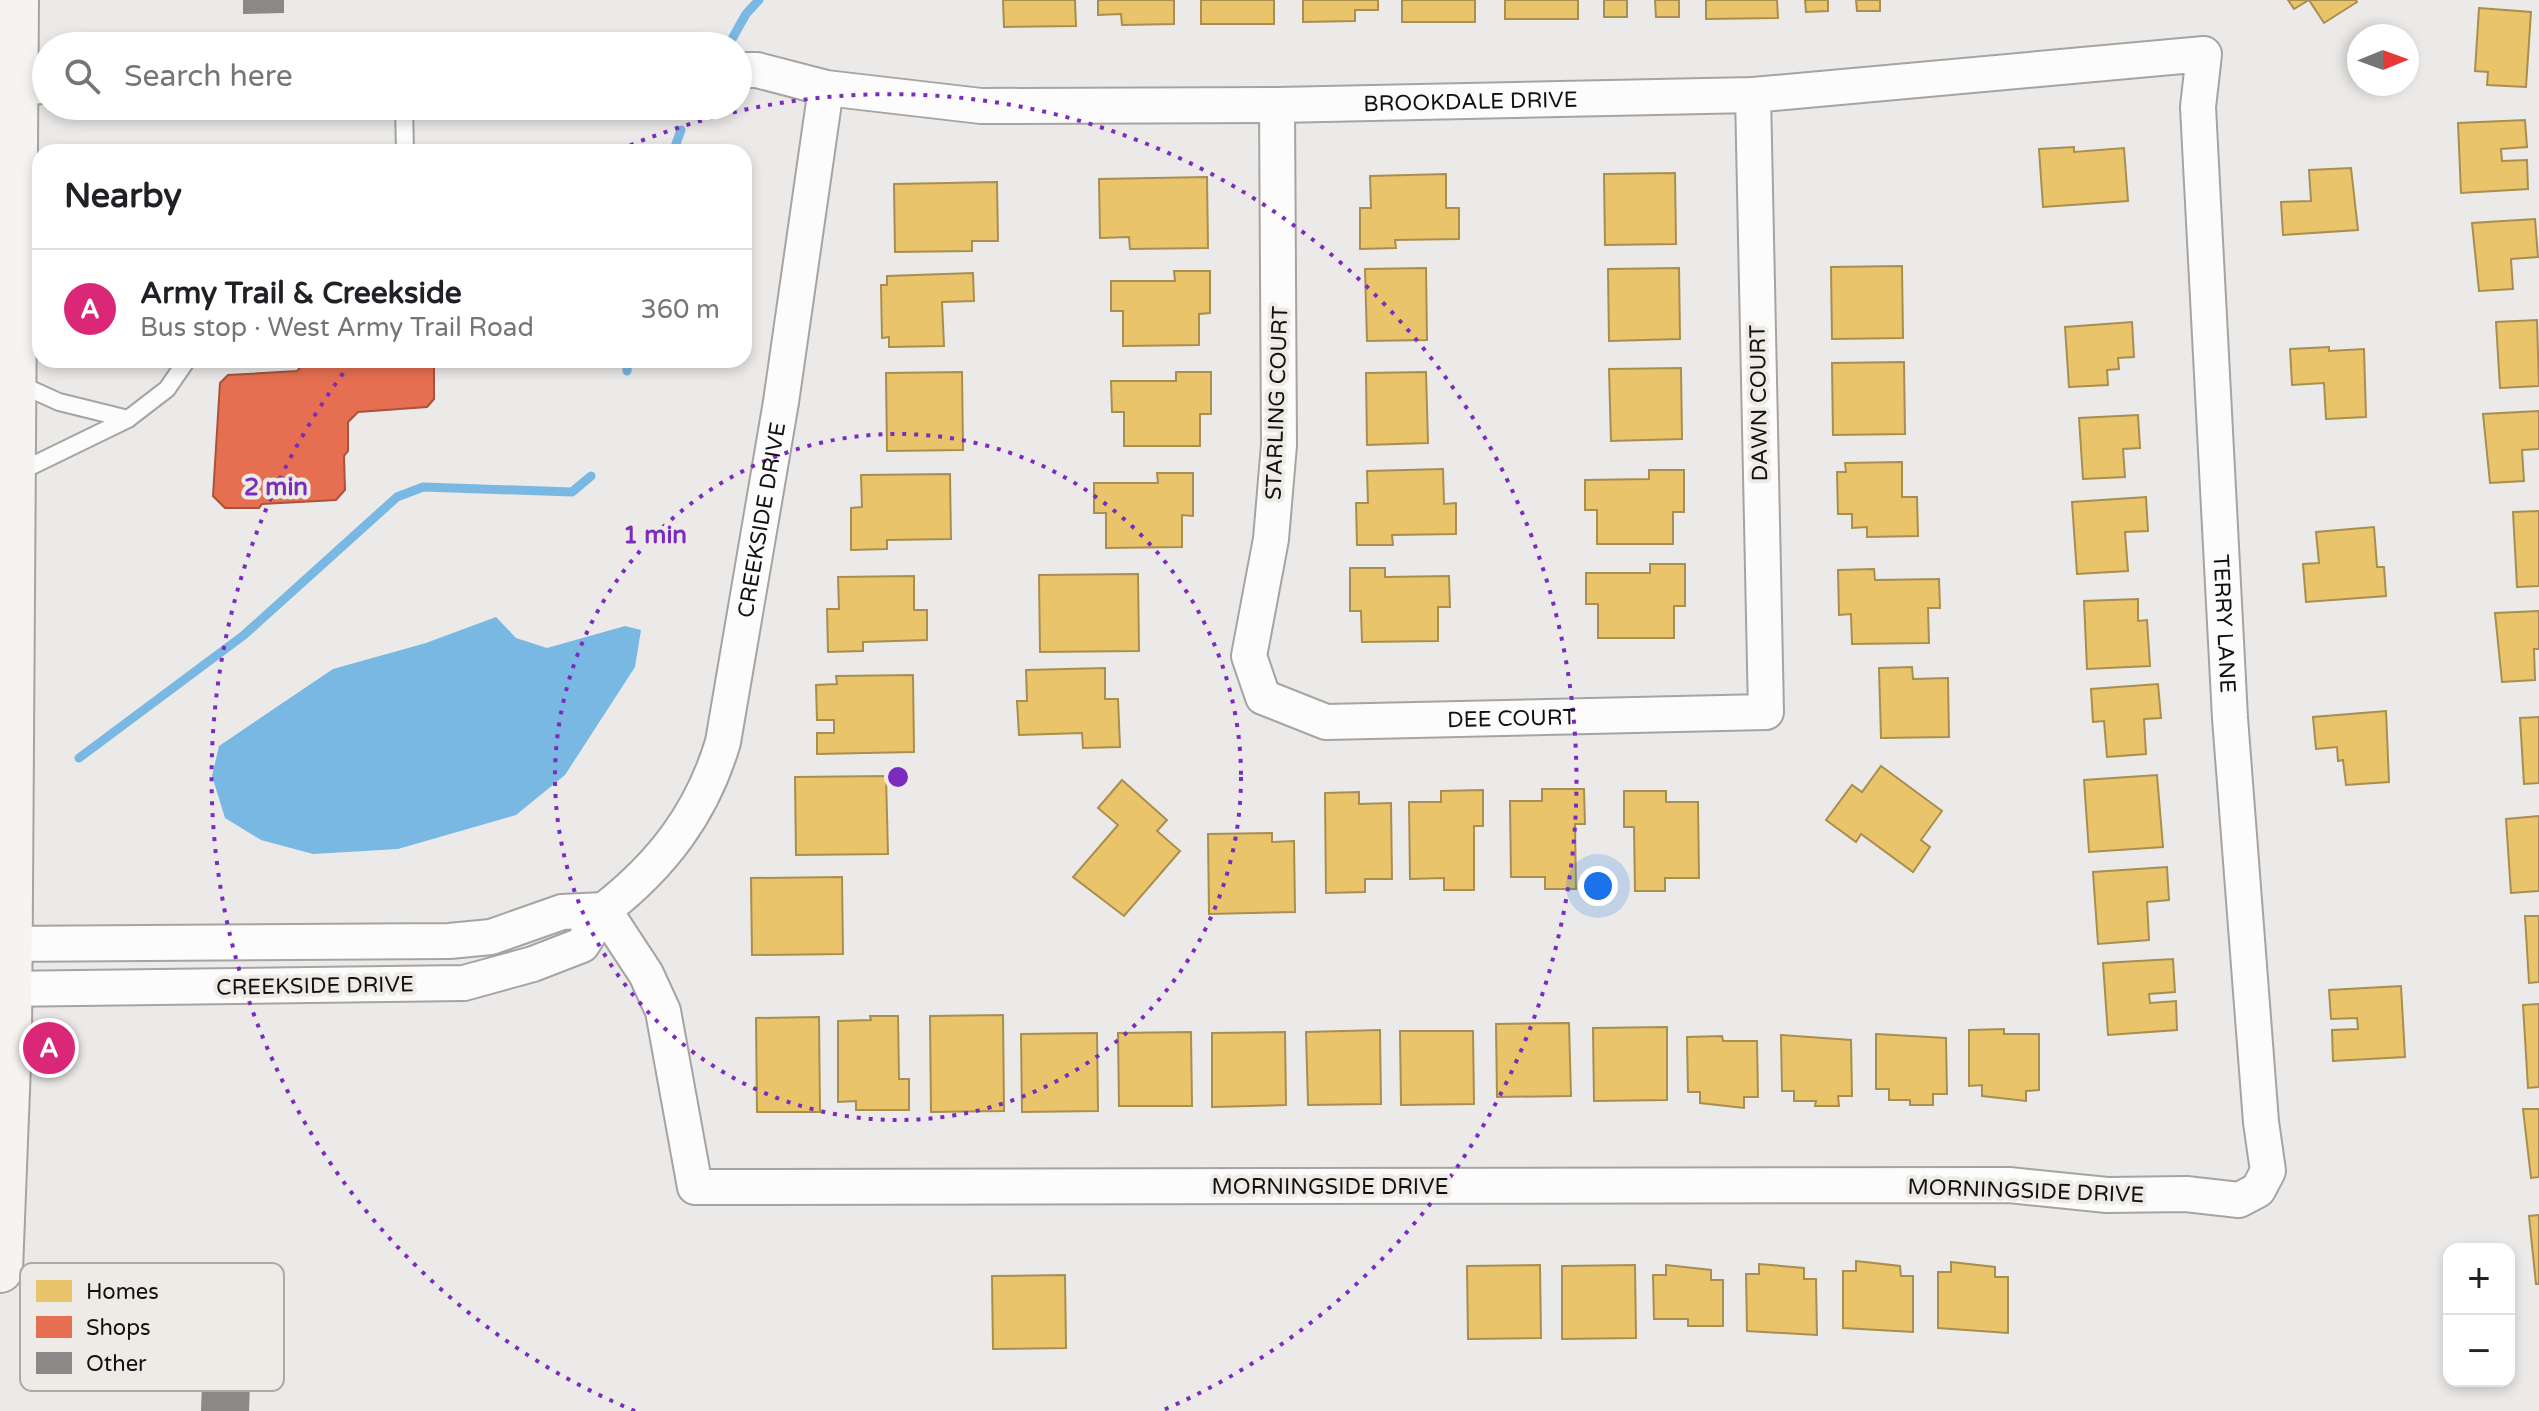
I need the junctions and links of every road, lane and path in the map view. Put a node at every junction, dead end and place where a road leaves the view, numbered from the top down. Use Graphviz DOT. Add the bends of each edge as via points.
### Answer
graph roads {
  1 [pos="16,0"];
  2 [pos="2204,54"];
  3 [pos="752,70"];
  4 [pos="826,88"];
  5 [pos="1753,95"];
  6 [pos="19,103"];
  7 [pos="1277,105"];
  8 [pos="404,120"];
  9 [pos="405,144"];
  10 [pos="181,368"];
  11 [pos="12,381"];
  12 [pos="128,419"];
  13 [pos="12,476"];
  14 [pos="1263,697"];
  15 [pos="1766,712"];
  16 [pos="604,910"];
  17 [pos="320,942"];
  18 [pos="5,944"];
  19 [pos="320,985"];
  20 [pos="5,988"];
  21 [pos="2258,1190"];
  22 [pos="0,1270"];
  1 -- 6 [label="main road"];
  2 -- 5 [label="street, BROOKDALE DRIVE"];
  2 -- 21 [label="street, TERRY LANE" via="2198,107 2228,686 2268,1171"];
  3 -- 4 [label="street, BROOKDALE DRIVE"];
  4 -- 7 [label="street, BROOKDALE DRIVE" via="981,106"];
  4 -- 16 [label="street, CREEKSIDE DRIVE" via="781,402 723,742 712,780 682,833 640,882"];
  5 -- 7 [label="street, BROOKDALE DRIVE"];
  5 -- 15 [label="street, DAWN COURT"];
  6 -- 11 [label="main road"];
  7 -- 14 [label="street, STARLING COURT" via="1279,445 1271,539 1249,656"];
  8 -- 9 [label="lane"];
  10 -- 12 [label="lane" via="167,389"];
  11 -- 12 [label="lane" via="59,402"];
  11 -- 13 [label="main road"];
  12 -- 13 [label="lane"];
  13 -- 18 [label="main road"];
  14 -- 15 [label="street, DEE COURT" via="1326,722"];
  16 -- 17 [label="street, CREEKSIDE DRIVE" via="562,912 491,937"];
  16 -- 19 [label="street, CREEKSIDE DRIVE" via="582,945 493,976 464,983"];
  16 -- 21 [label="street, MORNINGSIDE DRIVE" via="663,1011 695,1187 2009,1185 2239,1200"];
  17 -- 18 [label="street, CREEKSIDE DRIVE"];
  17 -- 19 [label="street"];
  18 -- 20 [label="main road"];
  19 -- 20 [label="street, CREEKSIDE DRIVE"];
  20 -- 22 [label="main road"];
}
